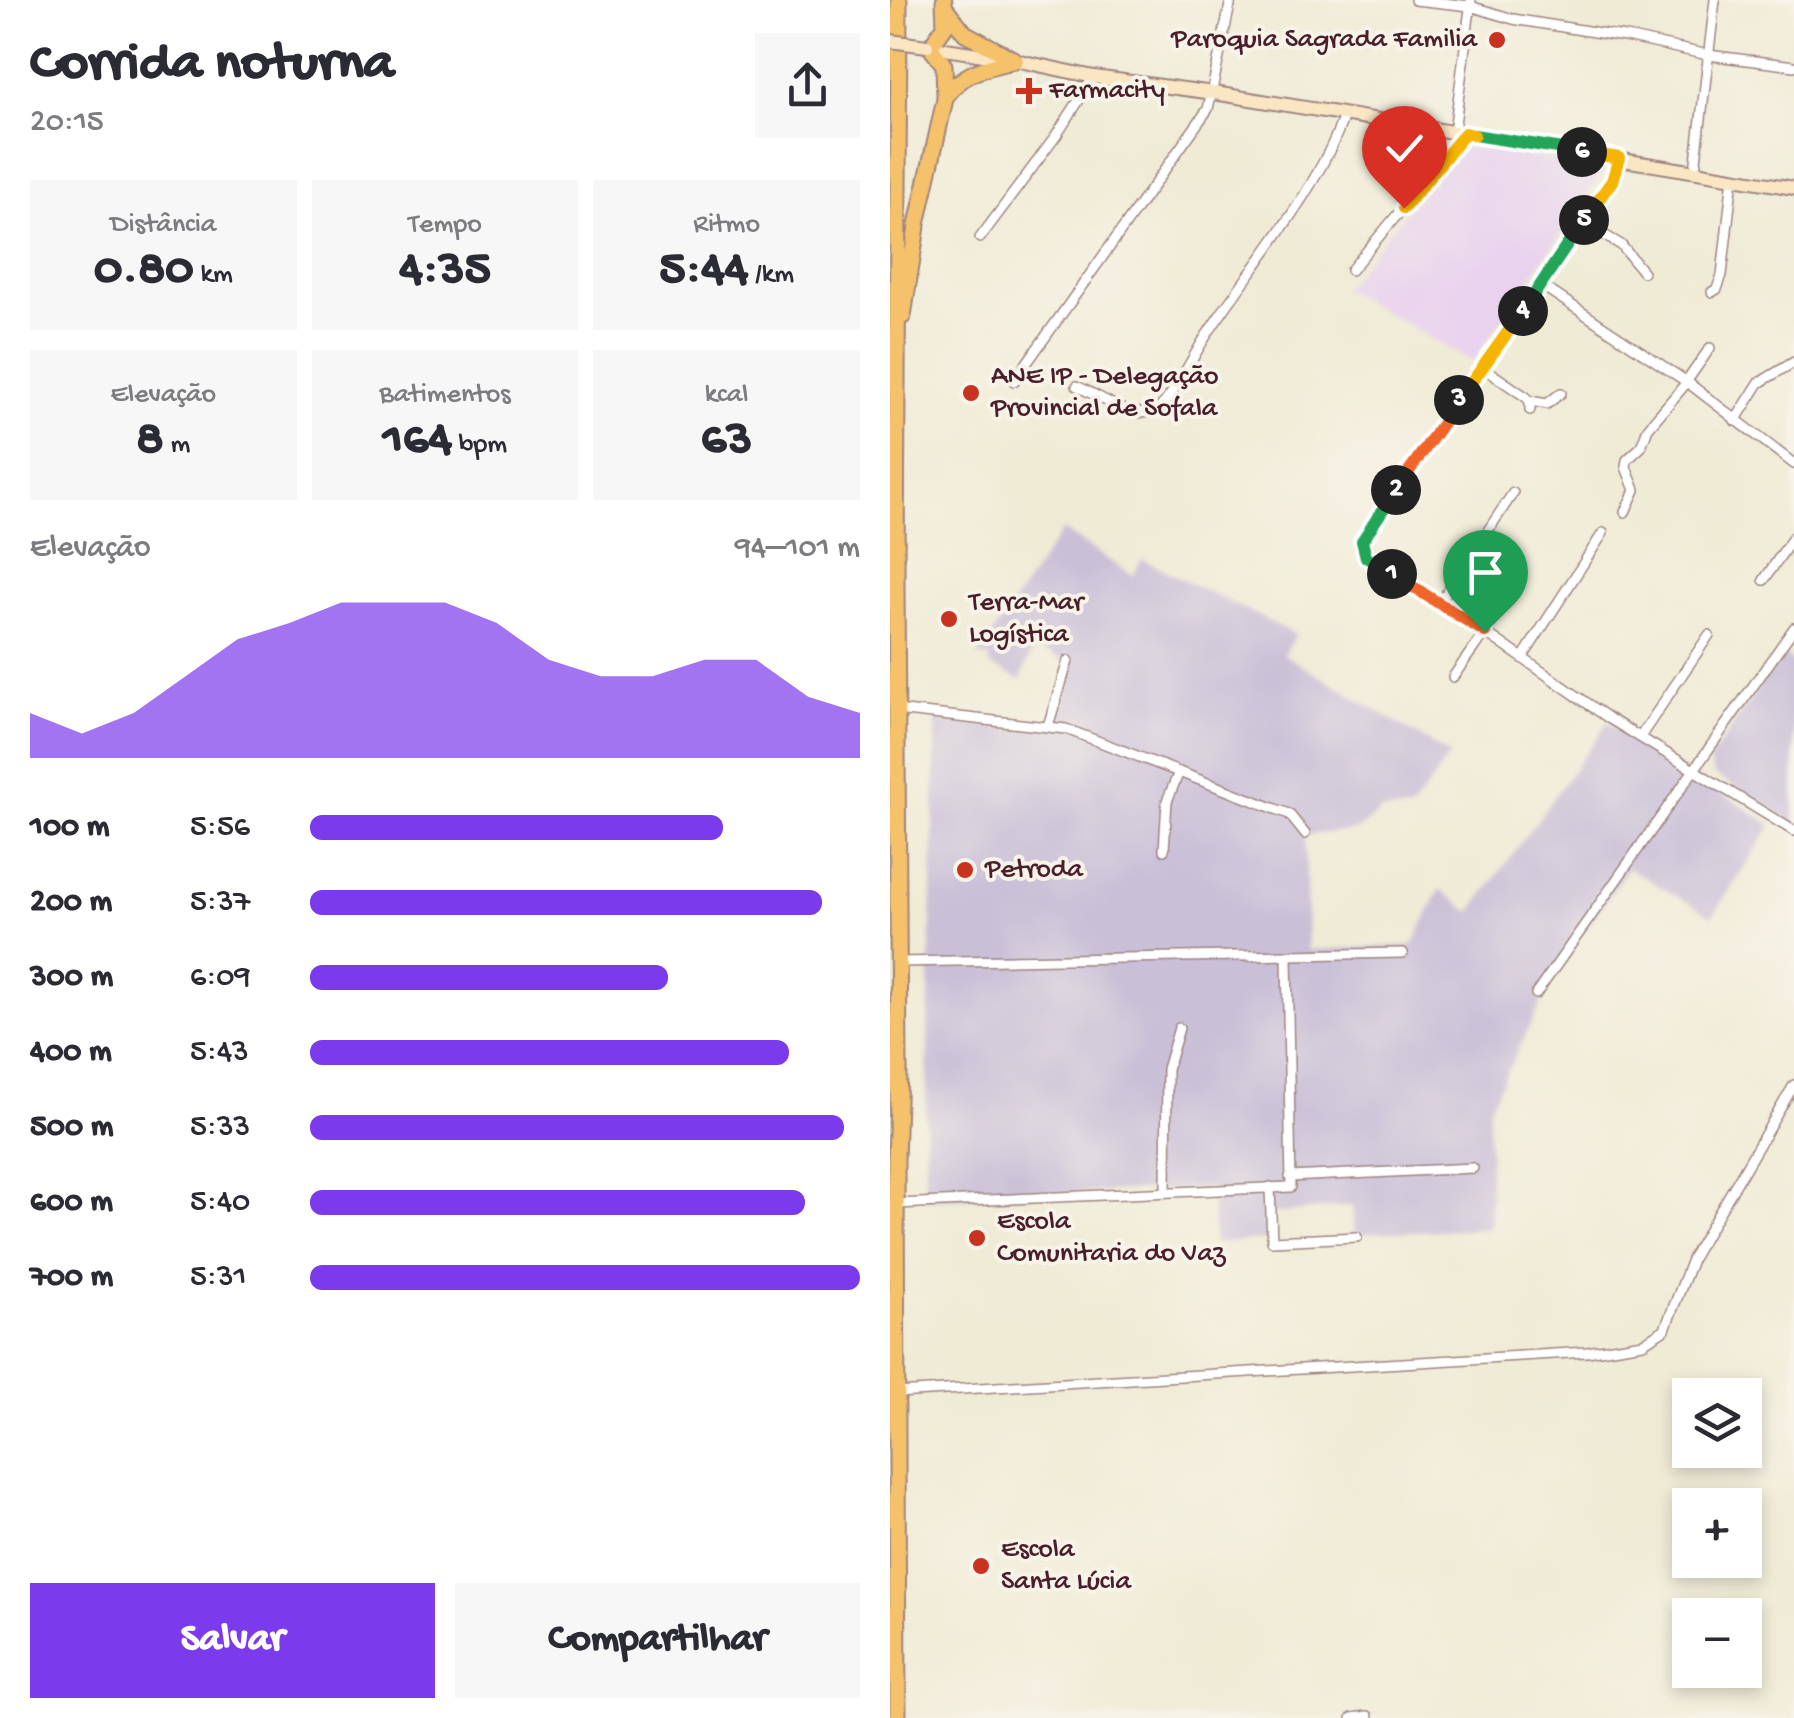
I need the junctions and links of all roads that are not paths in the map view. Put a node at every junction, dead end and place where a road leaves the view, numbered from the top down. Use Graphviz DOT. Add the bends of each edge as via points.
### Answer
graph roads {
  1 [pos="899,0"];
  2 [pos="1232,0"];
  3 [pos="1415,0"];
  4 [pos="1715,0"];
  5 [pos="1471,3"];
  6 [pos="945,4"];
  7 [pos="890,41"];
  8 [pos="929,47"];
  9 [pos="1708,55"];
  10 [pos="1015,60"];
  11 [pos="1794,66"];
  12 [pos="1094,77"];
  13 [pos="1214,92"];
  14 [pos="944,98"];
  15 [pos="1344,115"];
  16 [pos="1460,133"];
  17 [pos="1619,158"];
  18 [pos="1695,170"];
  19 [pos="1733,177"];
  20 [pos="1794,188"];
  21 [pos="1582,222"];
  22 [pos="980,238"];
  23 [pos="1351,270"];
  24 [pos="1643,272"];
  25 [pos="1540,286"];
  26 [pos="1712,292"];
  27 [pos="898,334"];
  28 [pos="1710,348"];
  29 [pos="1794,362"];
  30 [pos="1482,367"];
  31 [pos="1014,382"];
  32 [pos="1686,382"];
  33 [pos="1077,386"];
  34 [pos="1561,393"];
  35 [pos="1735,421"];
  36 [pos="1794,464"];
  37 [pos="1513,494"];
  38 [pos="1625,512"];
  39 [pos="1602,533"];
  40 [pos="1794,536"];
  41 [pos="1764,580"];
  42 [pos="1439,604"];
  43 [pos="1794,628"];
  44 [pos="1485,632"];
  45 [pos="1709,635"];
  46 [pos="1523,657"];
  47 [pos="1068,661"];
  48 [pos="1453,677"];
  49 [pos="896,710"];
  50 [pos="1048,726"];
  51 [pos="1640,736"];
  52 [pos="1179,772"];
  53 [pos="1696,772"];
  54 [pos="1794,830"];
  55 [pos="1305,834"];
  56 [pos="1164,850"];
  57 [pos="1403,953"];
  58 [pos="1287,955"];
  59 [pos="897,962"];
  60 [pos="1536,994"];
  61 [pos="1179,1028"];
  62 [pos="1794,1085"];
  63 [pos="1473,1168"];
  64 [pos="1290,1177"];
  65 [pos="1270,1187"];
  66 [pos="1166,1192"];
  67 [pos="896,1204"];
  68 [pos="1357,1236"];
  69 [pos="893,1394"];
  70 [pos="1368,1716"];
  71 [pos="898,1718"];
  72 [pos="1352,1718"];
  1 -- 27 [label="highway"];
  2 -- 13 [label="street"];
  3 -- 5 [label="street"];
  4 -- 9 [label="street"];
  5 -- 9 [label="street" via="1512,18"];
  5 -- 16 [label="street"];
  6 -- 8 [label="highway" via="946,26"];
  6 -- 10 [label="highway" via="965,32"];
  7 -- 8 [label="main road, bridge"];
  8 -- 10 [label="main road"];
  8 -- 14 [label="highway" via="944,65"];
  9 -- 11 [label="street"];
  9 -- 18 [label="street"];
  10 -- 12 [label="main road"];
  10 -- 14 [label="highway" via="969,73"];
  12 -- 13 [label="main road"];
  12 -- 22 [label="street"];
  13 -- 15 [label="main road"];
  13 -- 31 [label="street"];
  14 -- 27 [label="highway"];
  15 -- 16 [label="main road"];
  15 -- 33 [label="street" via="1329,156 1166,402 1156,412 1130,413"];
  16 -- 17 [label="main road"];
  16 -- 23 [label="street"];
  17 -- 18 [label="main road"];
  17 -- 21 [label="street" via="1612,181"];
  18 -- 19 [label="main road"];
  19 -- 20 [label="main road"];
  19 -- 26 [label="street" via="1722,275"];
  21 -- 24 [label="street" via="1622,245"];
  21 -- 25 [label="street"];
  25 -- 30 [label="street"];
  25 -- 32 [label="street"];
  27 -- 49 [label="highway"];
  28 -- 32 [label="street"];
  29 -- 35 [label="street" via="1759,384"];
  30 -- 34 [label="street" via="1530,406 1548,404"];
  30 -- 42 [label="street" via="1362,541 1373,563"];
  32 -- 35 [label="street"];
  32 -- 38 [label="street" via="1628,460 1635,490"];
  35 -- 36 [label="street"];
  37 -- 42 [label="street"];
  39 -- 46 [label="street"];
  40 -- 41 [label="street"];
  42 -- 44 [label="street"];
  43 -- 53 [label="street"];
  44 -- 46 [label="street"];
  44 -- 48 [label="street"];
  45 -- 51 [label="street"];
  46 -- 51 [label="street"];
  47 -- 50 [label="street"];
  49 -- 50 [label="street"];
  49 -- 59 [label="highway"];
  50 -- 52 [label="street"];
  51 -- 53 [label="street"];
  52 -- 55 [label="street" via="1289,814"];
  52 -- 56 [label="street" via="1167,801"];
  53 -- 54 [label="street"];
  53 -- 60 [label="street"];
  57 -- 58 [label="street"];
  58 -- 59 [label="street"];
  58 -- 64 [label="street"];
  59 -- 67 [label="highway"];
  61 -- 66 [label="street" via="1168,1070"];
  62 -- 69 [label="street" via="1686,1269 1668,1324 1643,1343 1587,1352"];
  63 -- 64 [label="street"];
  64 -- 65 [label="street" via="1290,1186"];
  65 -- 66 [label="street"];
  65 -- 68 [label="street" via="1272,1240"];
  66 -- 67 [label="street"];
  67 -- 69 [label="highway"];
  69 -- 71 [label="highway"];
  70 -- 72 [label="street"];
}
